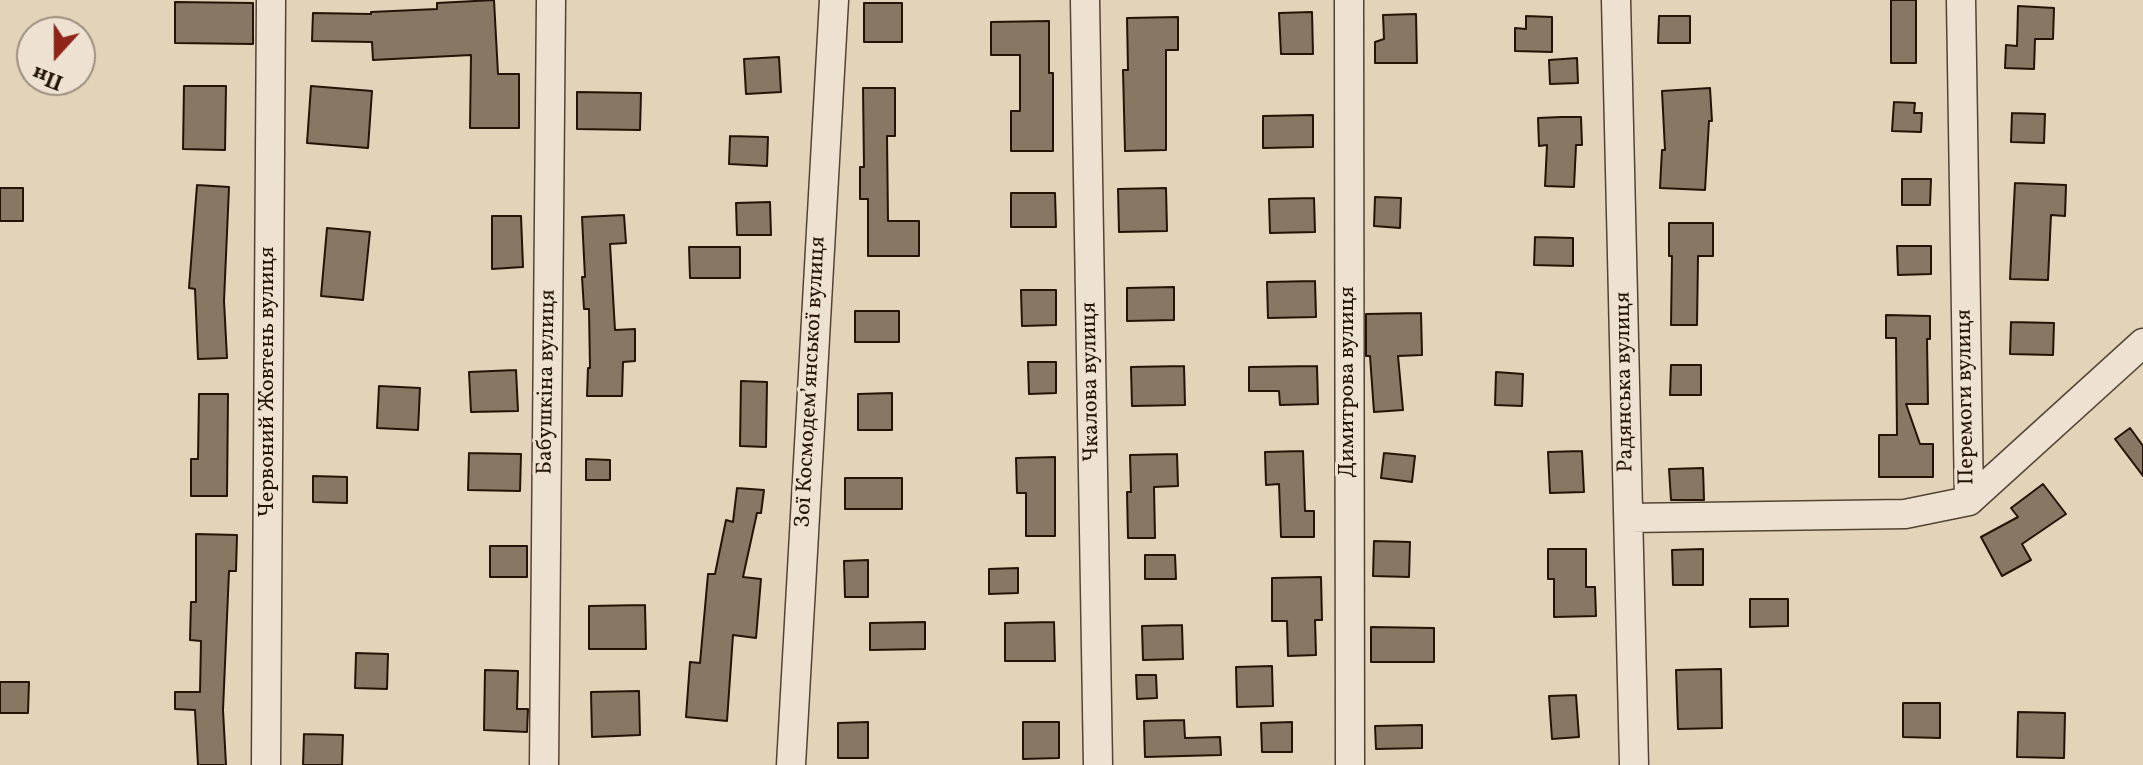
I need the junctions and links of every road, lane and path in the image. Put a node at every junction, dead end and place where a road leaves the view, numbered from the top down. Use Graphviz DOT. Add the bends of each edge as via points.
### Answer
graph roads {
  1 [pos="271,0"];
  2 [pos="551,0"];
  3 [pos="834,0"];
  4 [pos="1085,0"];
  5 [pos="1349,0"];
  6 [pos="1616,0"];
  7 [pos="1961,0"];
  8 [pos="2143,343"];
  9 [pos="1969,501"];
  10 [pos="1629,518"];
  11 [pos="266,765"];
  12 [pos="544,765"];
  13 [pos="791,765"];
  14 [pos="1098,765"];
  15 [pos="1350,765"];
  16 [pos="1634,765"];
  1 -- 11 [label="street, Червоний Жовтень вулиця"];
  2 -- 12 [label="street, Бабушкіна вулиця"];
  3 -- 13 [label="street, Зої Космодем’янської вулиця"];
  4 -- 14 [label="street, Чкалова вулиця"];
  5 -- 15 [label="street, Димитрова вулиця"];
  6 -- 10 [label="street, Радянська вулиця"];
  7 -- 9 [label="street, Перемоги вулиця"];
  8 -- 9 [label="street"];
  9 -- 10 [label="street, Перемоги вулиця" via="1905,514"];
  10 -- 16 [label="street, Радянська вулиця"];
}
